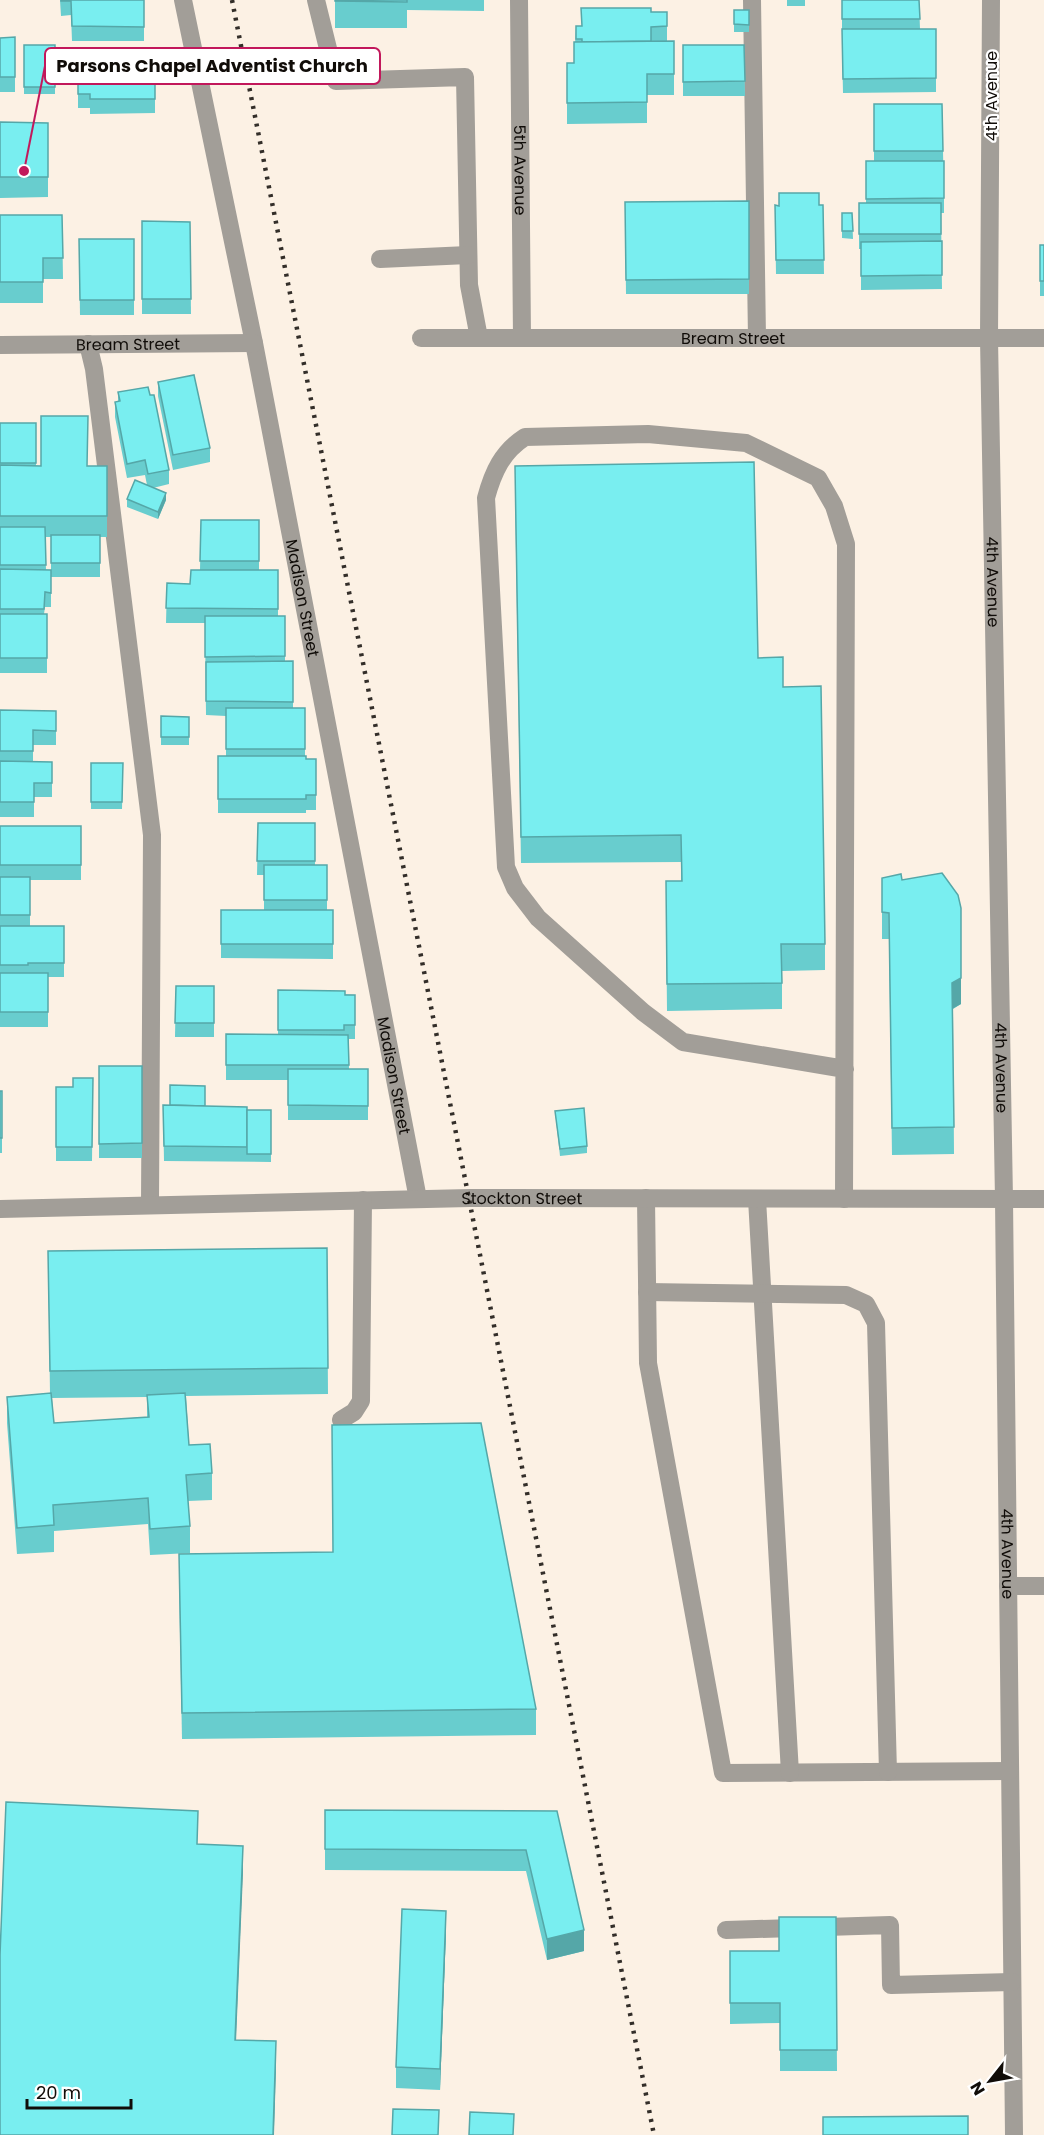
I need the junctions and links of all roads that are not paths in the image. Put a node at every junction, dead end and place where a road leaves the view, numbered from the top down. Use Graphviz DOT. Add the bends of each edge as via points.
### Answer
graph roads {
  1 [pos="183,0"];
  2 [pos="316,0"];
  3 [pos="519,0"];
  4 [pos="752,0"];
  5 [pos="991,0"];
  6 [pos="468,255"];
  7 [pos="380,260"];
  8 [pos="421,338"];
  9 [pos="479,338"];
  10 [pos="522,338"];
  11 [pos="757,338"];
  12 [pos="989,338"];
  13 [pos="1044,338"];
  14 [pos="254,343"];
  15 [pos="88,344"];
  16 [pos="0,345"];
  17 [pos="845,1069"];
  18 [pos="646,1198"];
  19 [pos="418,1199"];
  20 [pos="757,1199"];
  21 [pos="844,1199"];
  22 [pos="1004,1199"];
  23 [pos="1044,1199"];
  24 [pos="363,1200"];
  25 [pos="150,1204"];
  26 [pos="0,1209"];
  27 [pos="647,1292"];
  28 [pos="762,1293"];
  29 [pos="341,1420"];
  30 [pos="1008,1586"];
  31 [pos="1044,1586"];
  32 [pos="1010,1771"];
  33 [pos="888,1772"];
  34 [pos="790,1773"];
  35 [pos="726,1930"];
  36 [pos="1012,1982"];
  37 [pos="1014,2135"];
  1 -- 14 [label="street, Madison Street"];
  2 -- 6 [label="street" via="336,81 465,77"];
  3 -- 10 [label="street, 5th Avenue"];
  4 -- 11 [label="street"];
  5 -- 12 [label="street, 4th Avenue"];
  6 -- 7 [label="street"];
  6 -- 9 [label="street"];
  8 -- 9 [label="street, Bream Street"];
  9 -- 10 [label="street, Bream Street"];
  10 -- 11 [label="street, Bream Street"];
  11 -- 12 [label="street, Bream Street"];
  12 -- 13 [label="street, Bream Street"];
  12 -- 22 [label="street, 4th Avenue"];
  14 -- 15 [label="street, Bream Street"];
  14 -- 19 [label="street, Madison Street"];
  15 -- 16 [label="street, Bream Street"];
  15 -- 25 [label="street" via="152,835"];
  17 -- 17 [label="street" via="846,544 834,506 818,478 746,443 648,434 525,437 510,447 492,475 486,498 506,867 515,888 538,918 643,1012 683,1042"];
  17 -- 21 [label="street"];
  18 -- 19 [label="street, Stockton Street"];
  18 -- 20 [label="street, Stockton Street"];
  18 -- 27 [label="street"];
  19 -- 24 [label="street, Stockton Street"];
  20 -- 21 [label="street, Stockton Street"];
  20 -- 28 [label="street"];
  21 -- 22 [label="street, Stockton Street"];
  22 -- 23 [label="street, Stockton Street"];
  22 -- 30 [label="street, 4th Avenue"];
  24 -- 25 [label="street, Stockton Street"];
  24 -- 29 [label="street" via="361,1401 354,1412"];
  25 -- 26 [label="street, Stockton Street"];
  27 -- 28 [label="street"];
  27 -- 34 [label="street" via="648,1363 723,1773"];
  28 -- 33 [label="street" via="846,1296 866,1304 876,1323"];
  28 -- 34 [label="street"];
  30 -- 31 [label="street"];
  30 -- 32 [label="street, 4th Avenue"];
  32 -- 33 [label="street"];
  32 -- 36 [label="street, 4th Avenue"];
  33 -- 34 [label="street"];
  35 -- 36 [label="street" via="890,1925 891,1985"];
  36 -- 37 [label="street, 4th Avenue"];
}
